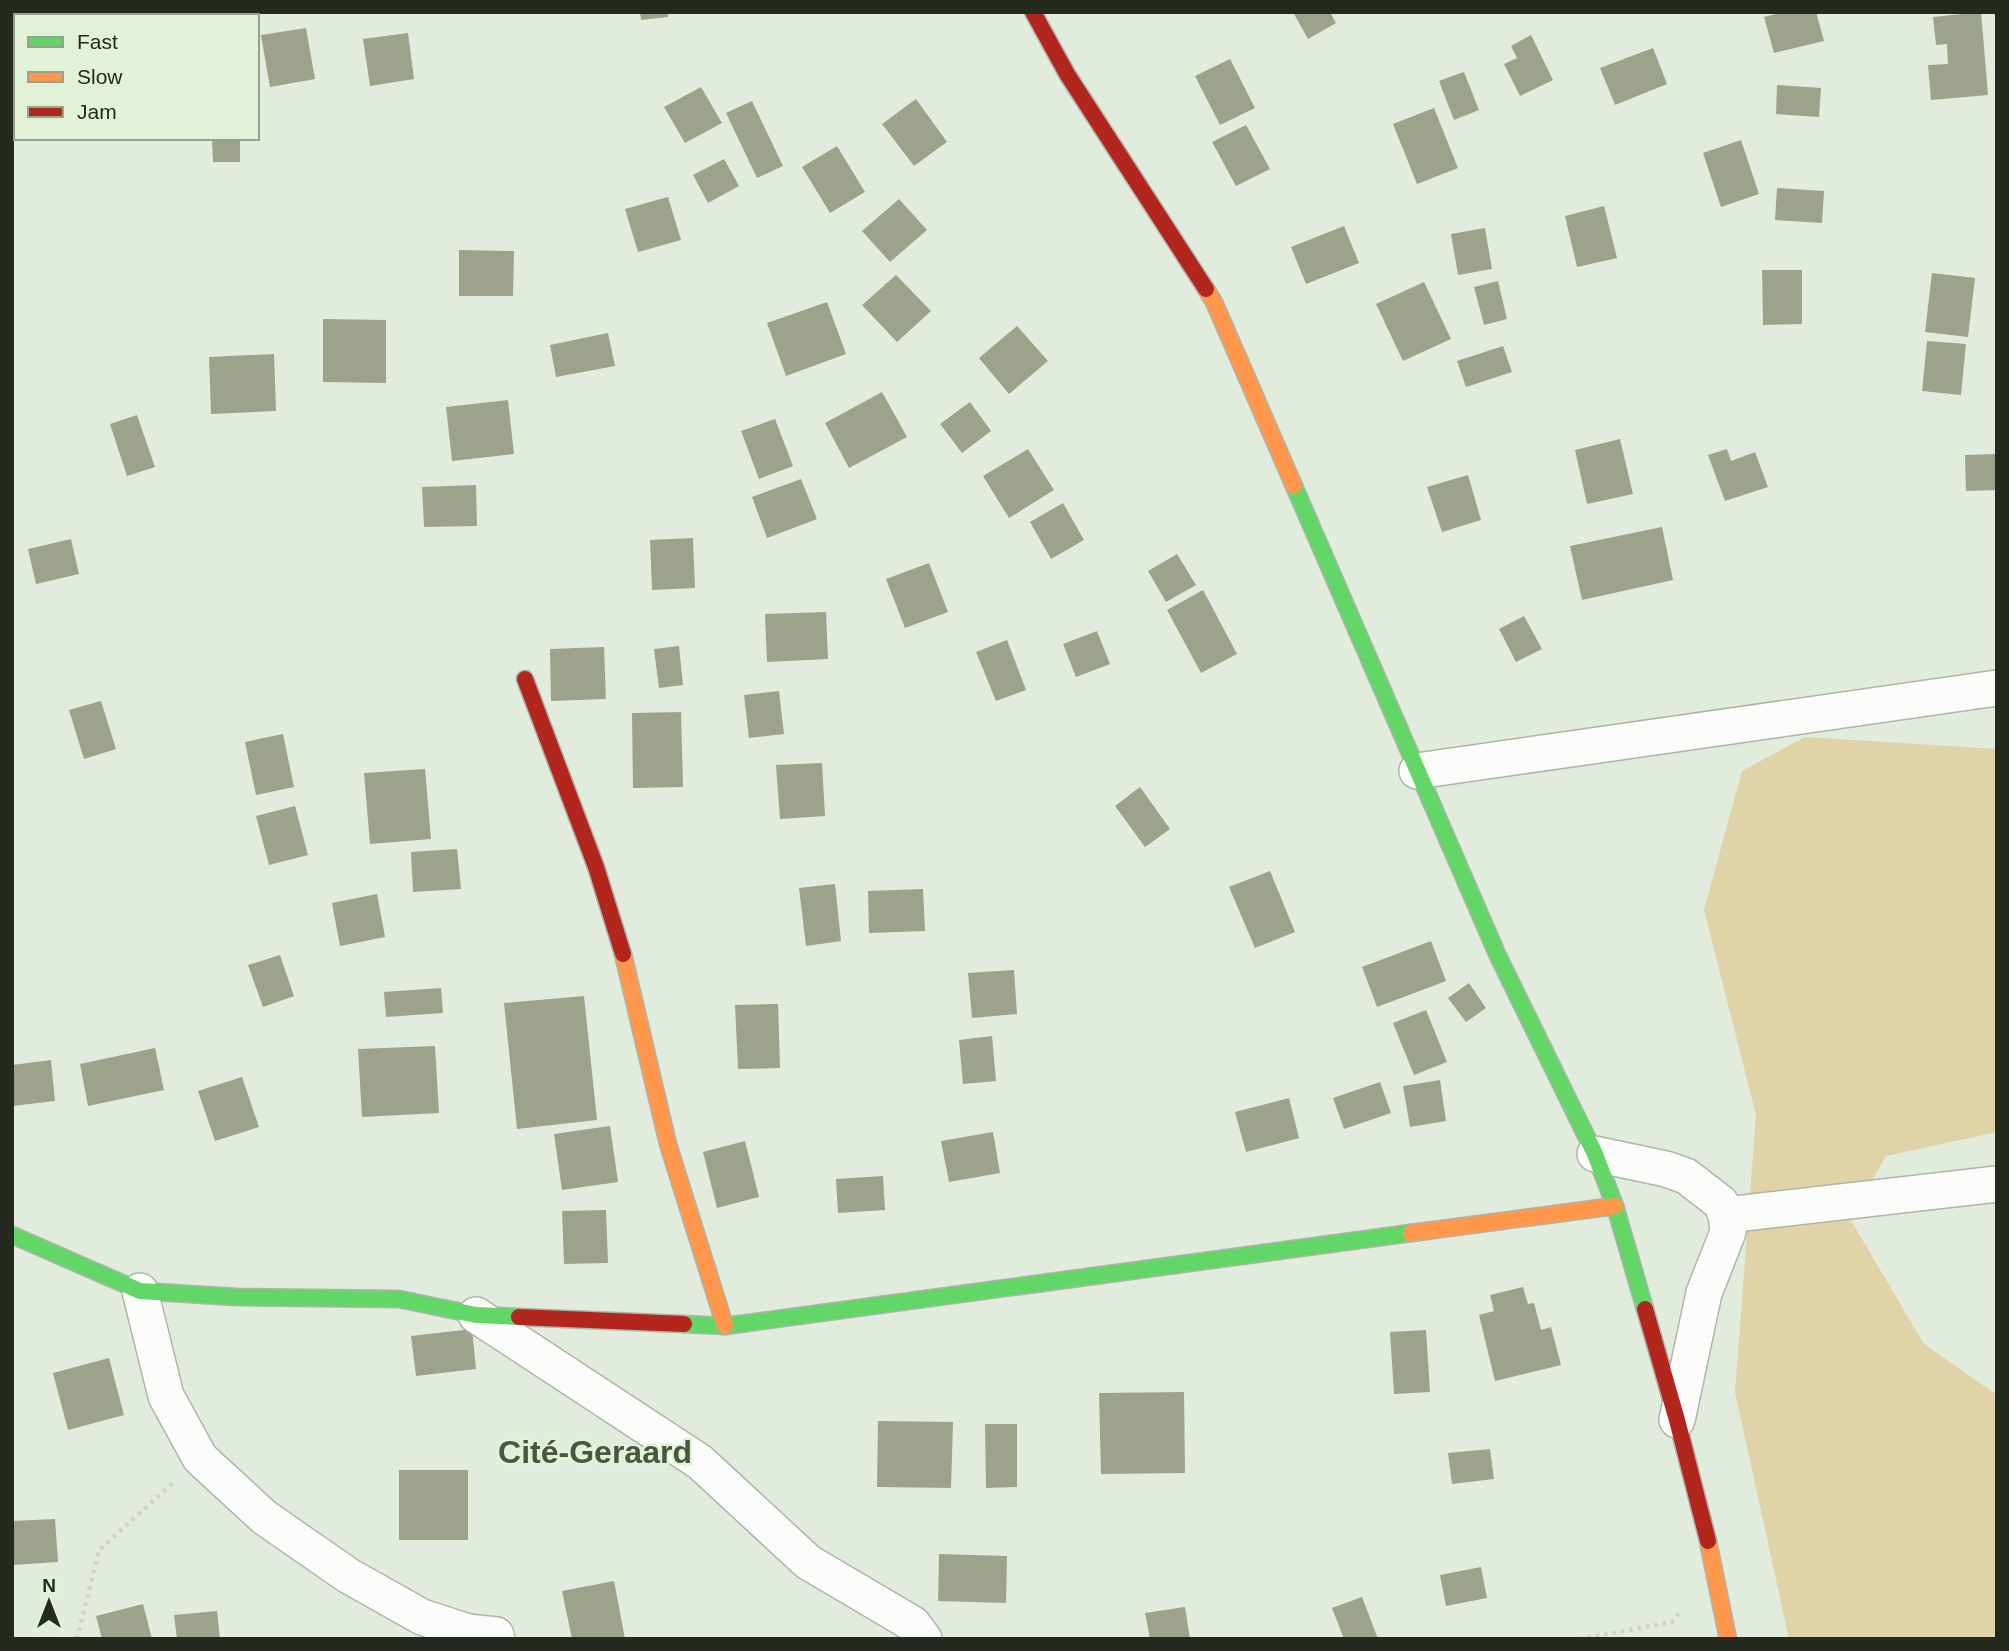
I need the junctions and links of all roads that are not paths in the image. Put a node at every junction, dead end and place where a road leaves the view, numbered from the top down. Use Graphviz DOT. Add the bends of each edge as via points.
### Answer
graph roads {
  1 [pos="1033,12"];
  2 [pos="525,678"];
  3 [pos="1997,688"];
  4 [pos="1417,771"];
  5 [pos="1595,1154"];
  6 [pos="1997,1184"];
  7 [pos="1615,1206"];
  8 [pos="1726,1215"];
  9 [pos="12,1235"];
  10 [pos="140,1291"];
  11 [pos="476,1315"];
  12 [pos="725,1326"];
  13 [pos="1677,1420"];
  14 [pos="498,1639"];
  15 [pos="924,1639"];
  16 [pos="1728,1639"];
  1 -- 4 [label="street" via="1067,74 1214,302"];
  2 -- 12 [label="street" via="596,867 628,968 668,1144"];
  3 -- 4 [label="street"];
  4 -- 5 [label="street" via="1498,956"];
  5 -- 7 [label="street"];
  5 -- 8 [label="street" via="1686,1177 1721,1203"];
  6 -- 8 [label="street"];
  7 -- 12 [label="street"];
  7 -- 13 [label="street"];
  8 -- 13 [label="street" via="1728,1232 1704,1293"];
  9 -- 10 [label="street"];
  10 -- 11 [label="street" via="400,1299"];
  10 -- 14 [label="street" via="166,1396 200,1458 264,1517 349,1576 422,1617"];
  11 -- 12 [label="street"];
  11 -- 15 [label="street" via="699,1462 808,1562 913,1624"];
  13 -- 16 [label="street"];
}
